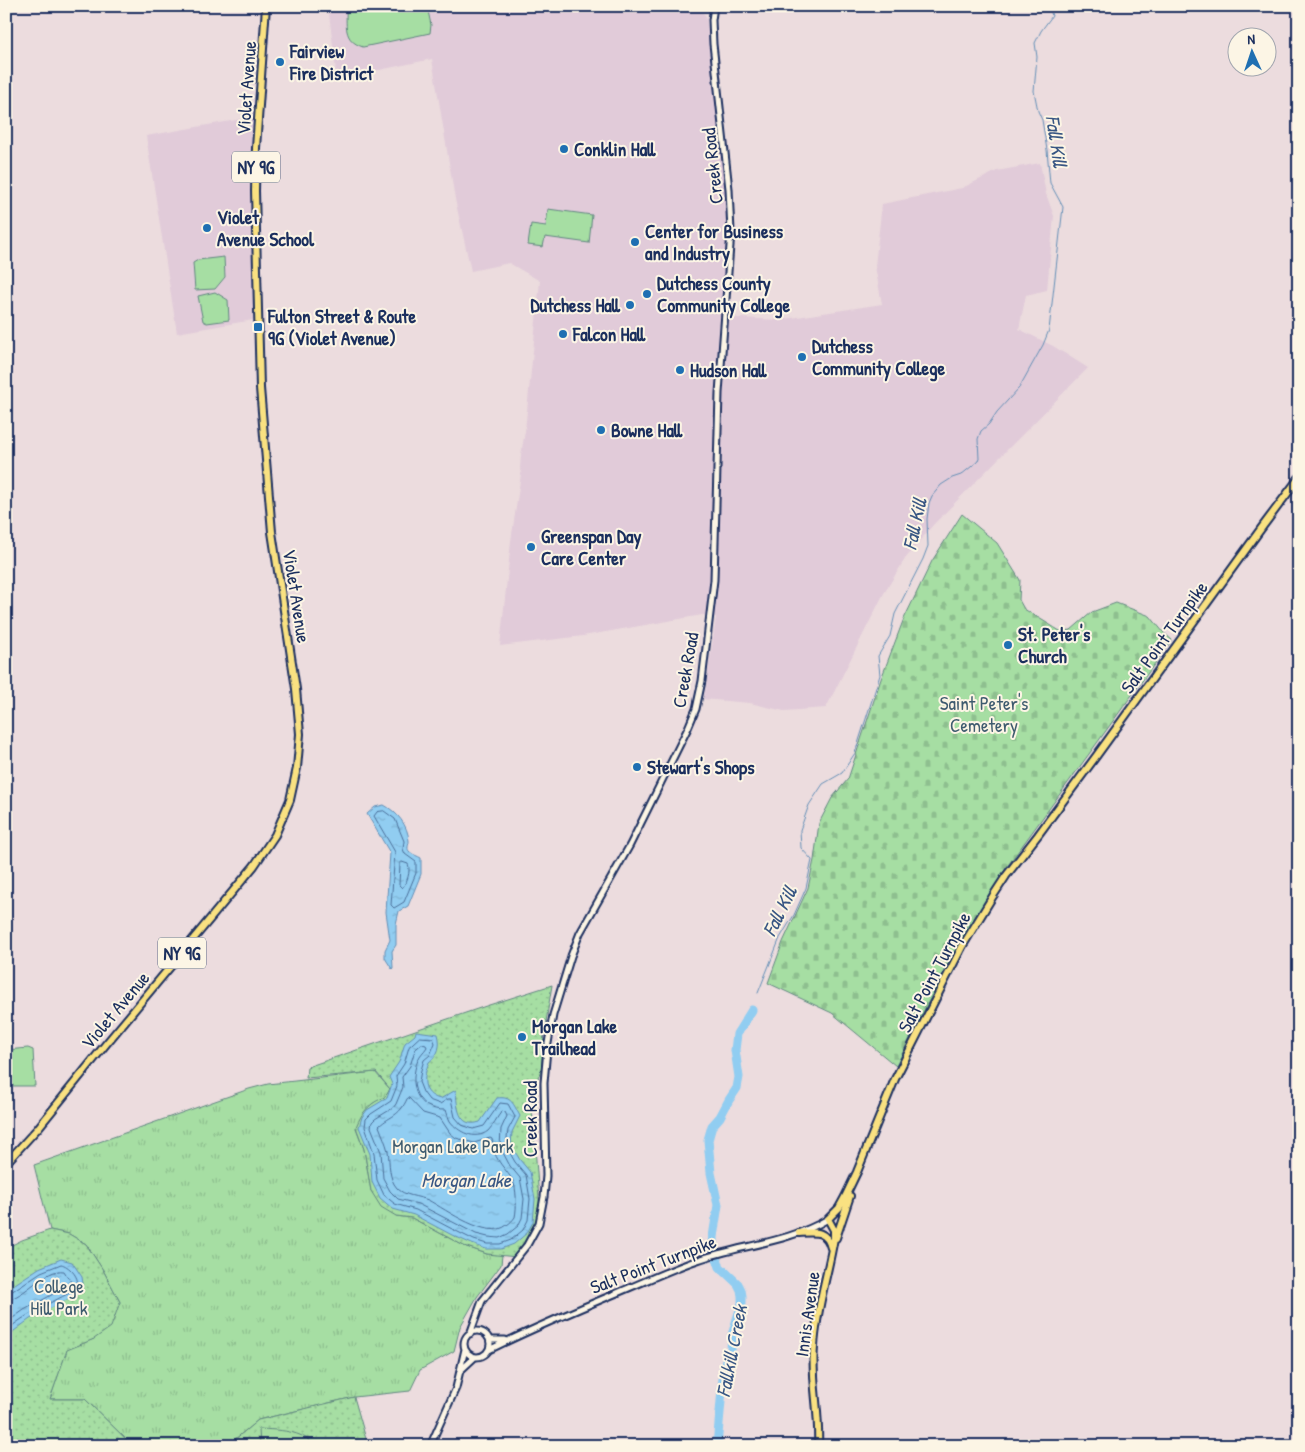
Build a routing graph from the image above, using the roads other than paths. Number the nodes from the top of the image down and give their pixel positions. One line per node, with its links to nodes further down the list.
1 (266, 6): 4 (main road, Violet Avenue / NY 9G)
2 (714, 6): 9 (street, Creek Road)
3 (1299, 478): 5 (main road, Salt Point Turnpike)
4 (6, 1163)
5 (857, 1172): 6 (main road, Salt Point Turnpike); 8 (main road)
6 (828, 1219): 7 (street, Salt Point Turnpike); 8 (main road, Innis Avenue)
7 (799, 1233): 8 (main road); 13 (street, Salt Point Turnpike)
8 (832, 1252): 19 (main road, Innis Avenue)
9 (476, 1318): 10 (street); 11 (street, Creek Road)
10 (481, 1332): 11 (street); 12 (street)
11 (470, 1334): 14 (street)
12 (490, 1340): 13 (street, Salt Point Turnpike); 15 (street)
13 (508, 1340): 15 (street, Salt Point Turnpike)
14 (465, 1349): 16 (street); 17 (street)
15 (489, 1350): 16 (street)
16 (475, 1357): 17 (street)
17 (460, 1371): 18 (street)
18 (430, 1446)
19 (818, 1446)

